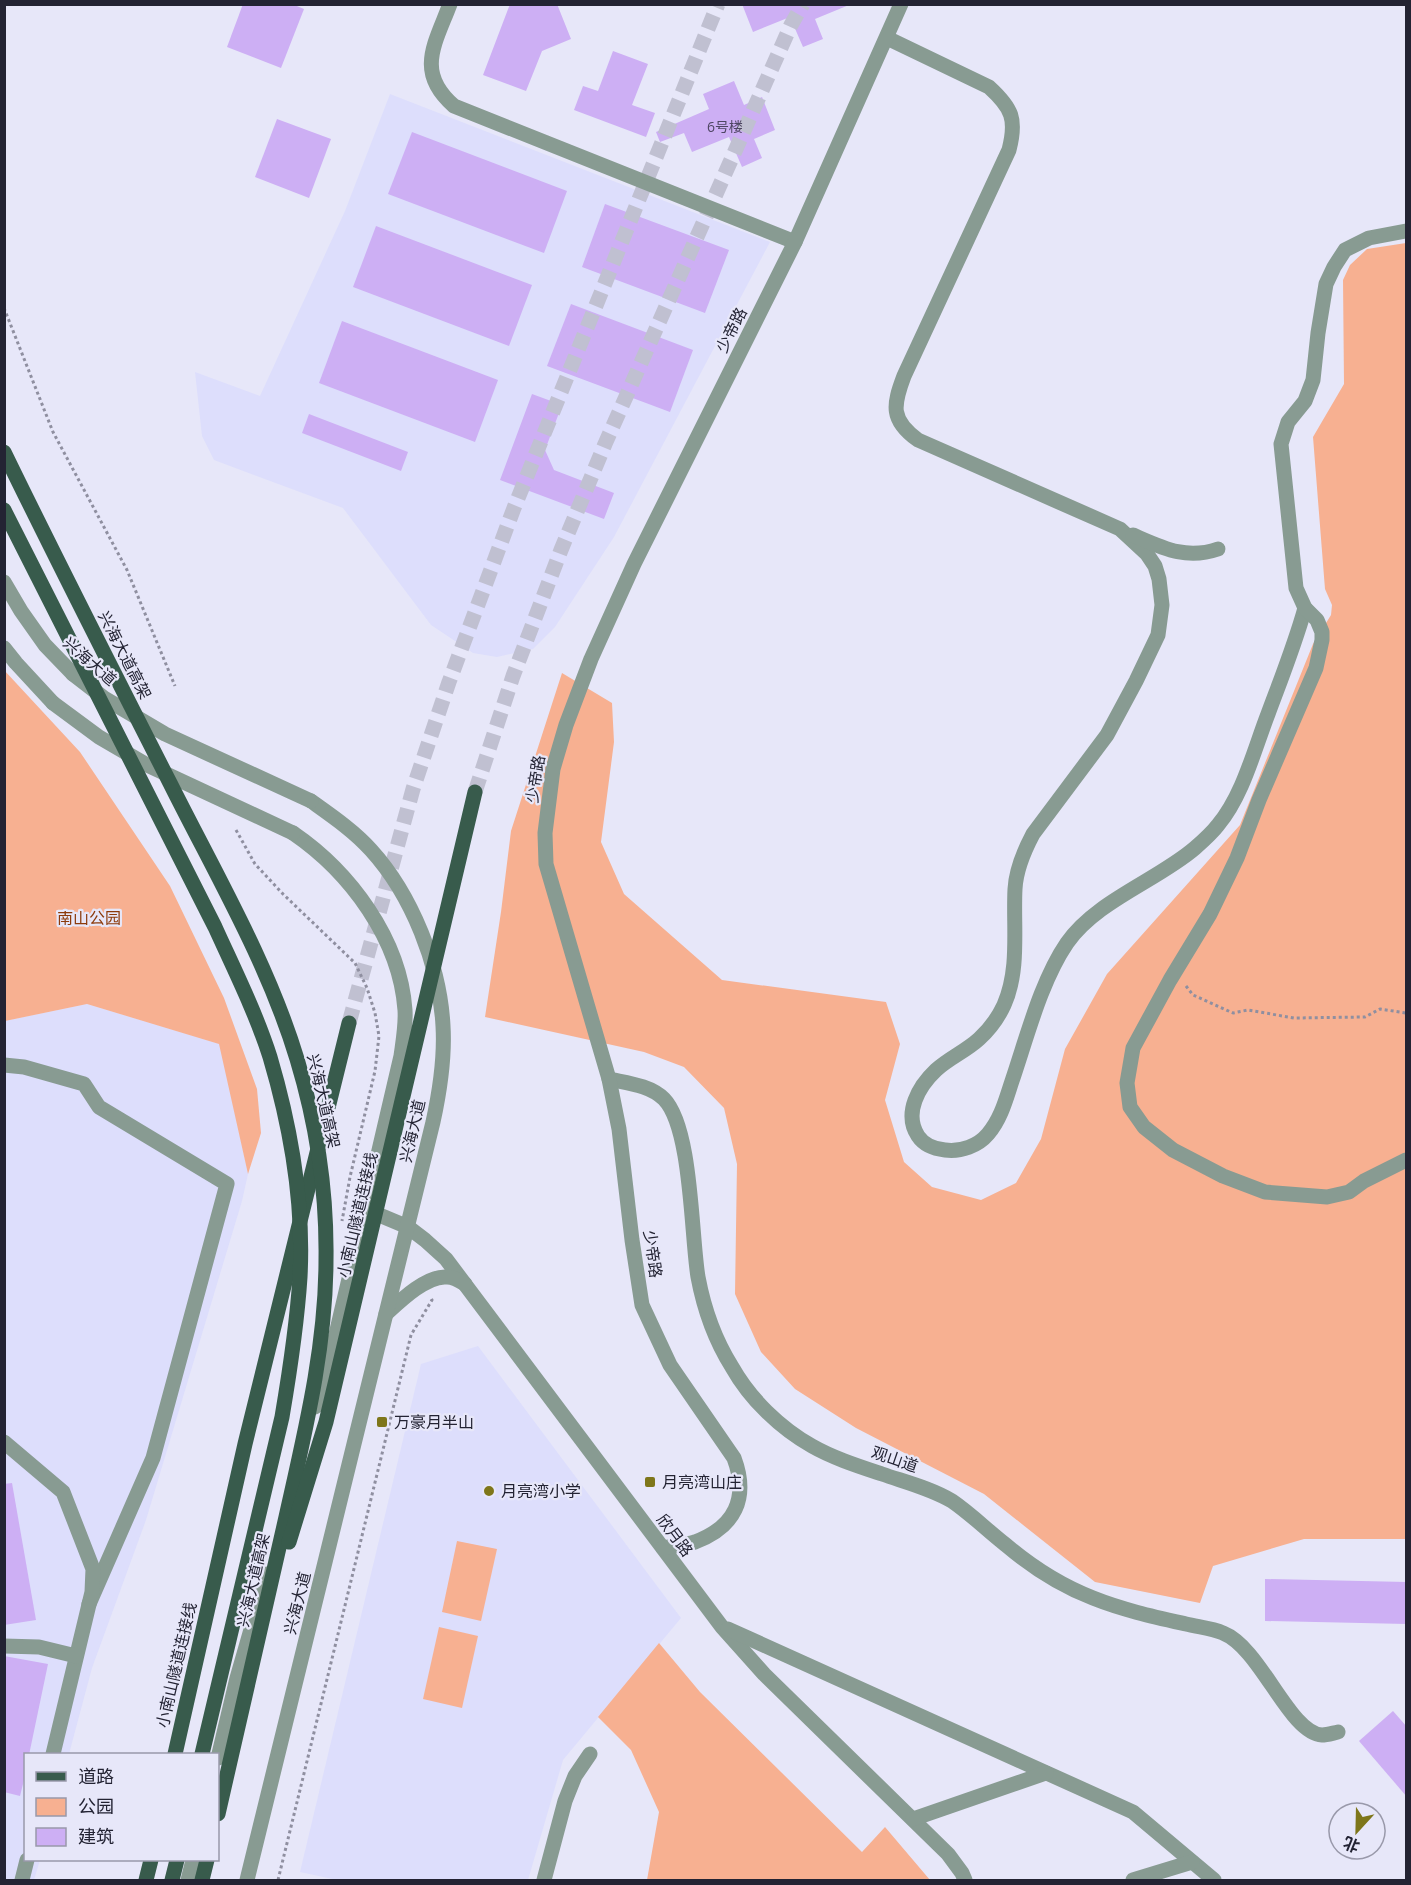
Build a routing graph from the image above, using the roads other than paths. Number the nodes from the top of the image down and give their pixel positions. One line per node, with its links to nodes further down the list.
1 (450, 4): 5 (street)
2 (901, 4): 3 (street, 少帝路)
3 (887, 38): 5 (street, 少帝路); 8 (street)
4 (1407, 231): 11 (street)
5 (795, 242): 16 (street, 少帝路)
6 (4, 452): 26 (main road, 兴海大道高架, bridge)
7 (4, 510): 32 (main road, 兴海大道高架, bridge)
8 (1120, 529): 9 (street); 11 (street)
9 (1218, 549)
10 (4, 582): 19 (street, 兴海大道, bridge)
11 (1305, 608): 17 (street)
12 (4, 648): 18 (street, 兴海大道, bridge)
13 (475, 792): 26 (main road, 小南山隧道连接线, bridge)
14 (349, 1023): 31 (main road, 小南山隧道连接线)
15 (4, 1065): 24 (street)
16 (609, 1079): 23 (street, 少帝路); 29 (street, 观山道)
17 (1407, 1160)
18 (365, 1209): 19 (street, 欣月路); 33 (street, 兴海大道)
19 (408, 1227): 20 (street, 欣月路); 21 (street, 兴海大道)
20 (466, 1284): 21 (street); 23 (street, 欣月路)
21 (386, 1314): 49 (street, 兴海大道)
22 (4, 1442): 24 (street)
23 (663, 1548): 25 (street, 欣月路)
24 (89, 1604): 28 (street)
25 (722, 1627): 35 (street); 37 (street, 欣月路)
26 (258, 1642): 36 (main road, 兴海大道高架, bridge)
27 (4, 1646): 28 (street)
28 (76, 1656): 30 (street)
29 (1338, 1732)
30 (53, 1753)
31 (175, 1753)
32 (202, 1753)
33 (219, 1754)
34 (590, 1754): 50 (street)
35 (1046, 1773): 37 (street); 43 (street)
36 (219, 1810)
37 (913, 1819): 51 (street, 欣月路)
38 (27, 1861): 44 (street)
39 (151, 1861): 45 (main road)
40 (177, 1861): 46 (main road)
41 (193, 1861): 47 (street)
42 (207, 1861): 48 (main road)
43 (1192, 1862): 52 (street); 53 (street)
44 (22, 1881)
45 (146, 1881)
46 (172, 1881)
47 (188, 1881)
48 (202, 1881)
49 (248, 1881)
50 (544, 1881)
51 (965, 1881)
52 (1133, 1881)
53 (1214, 1881)

